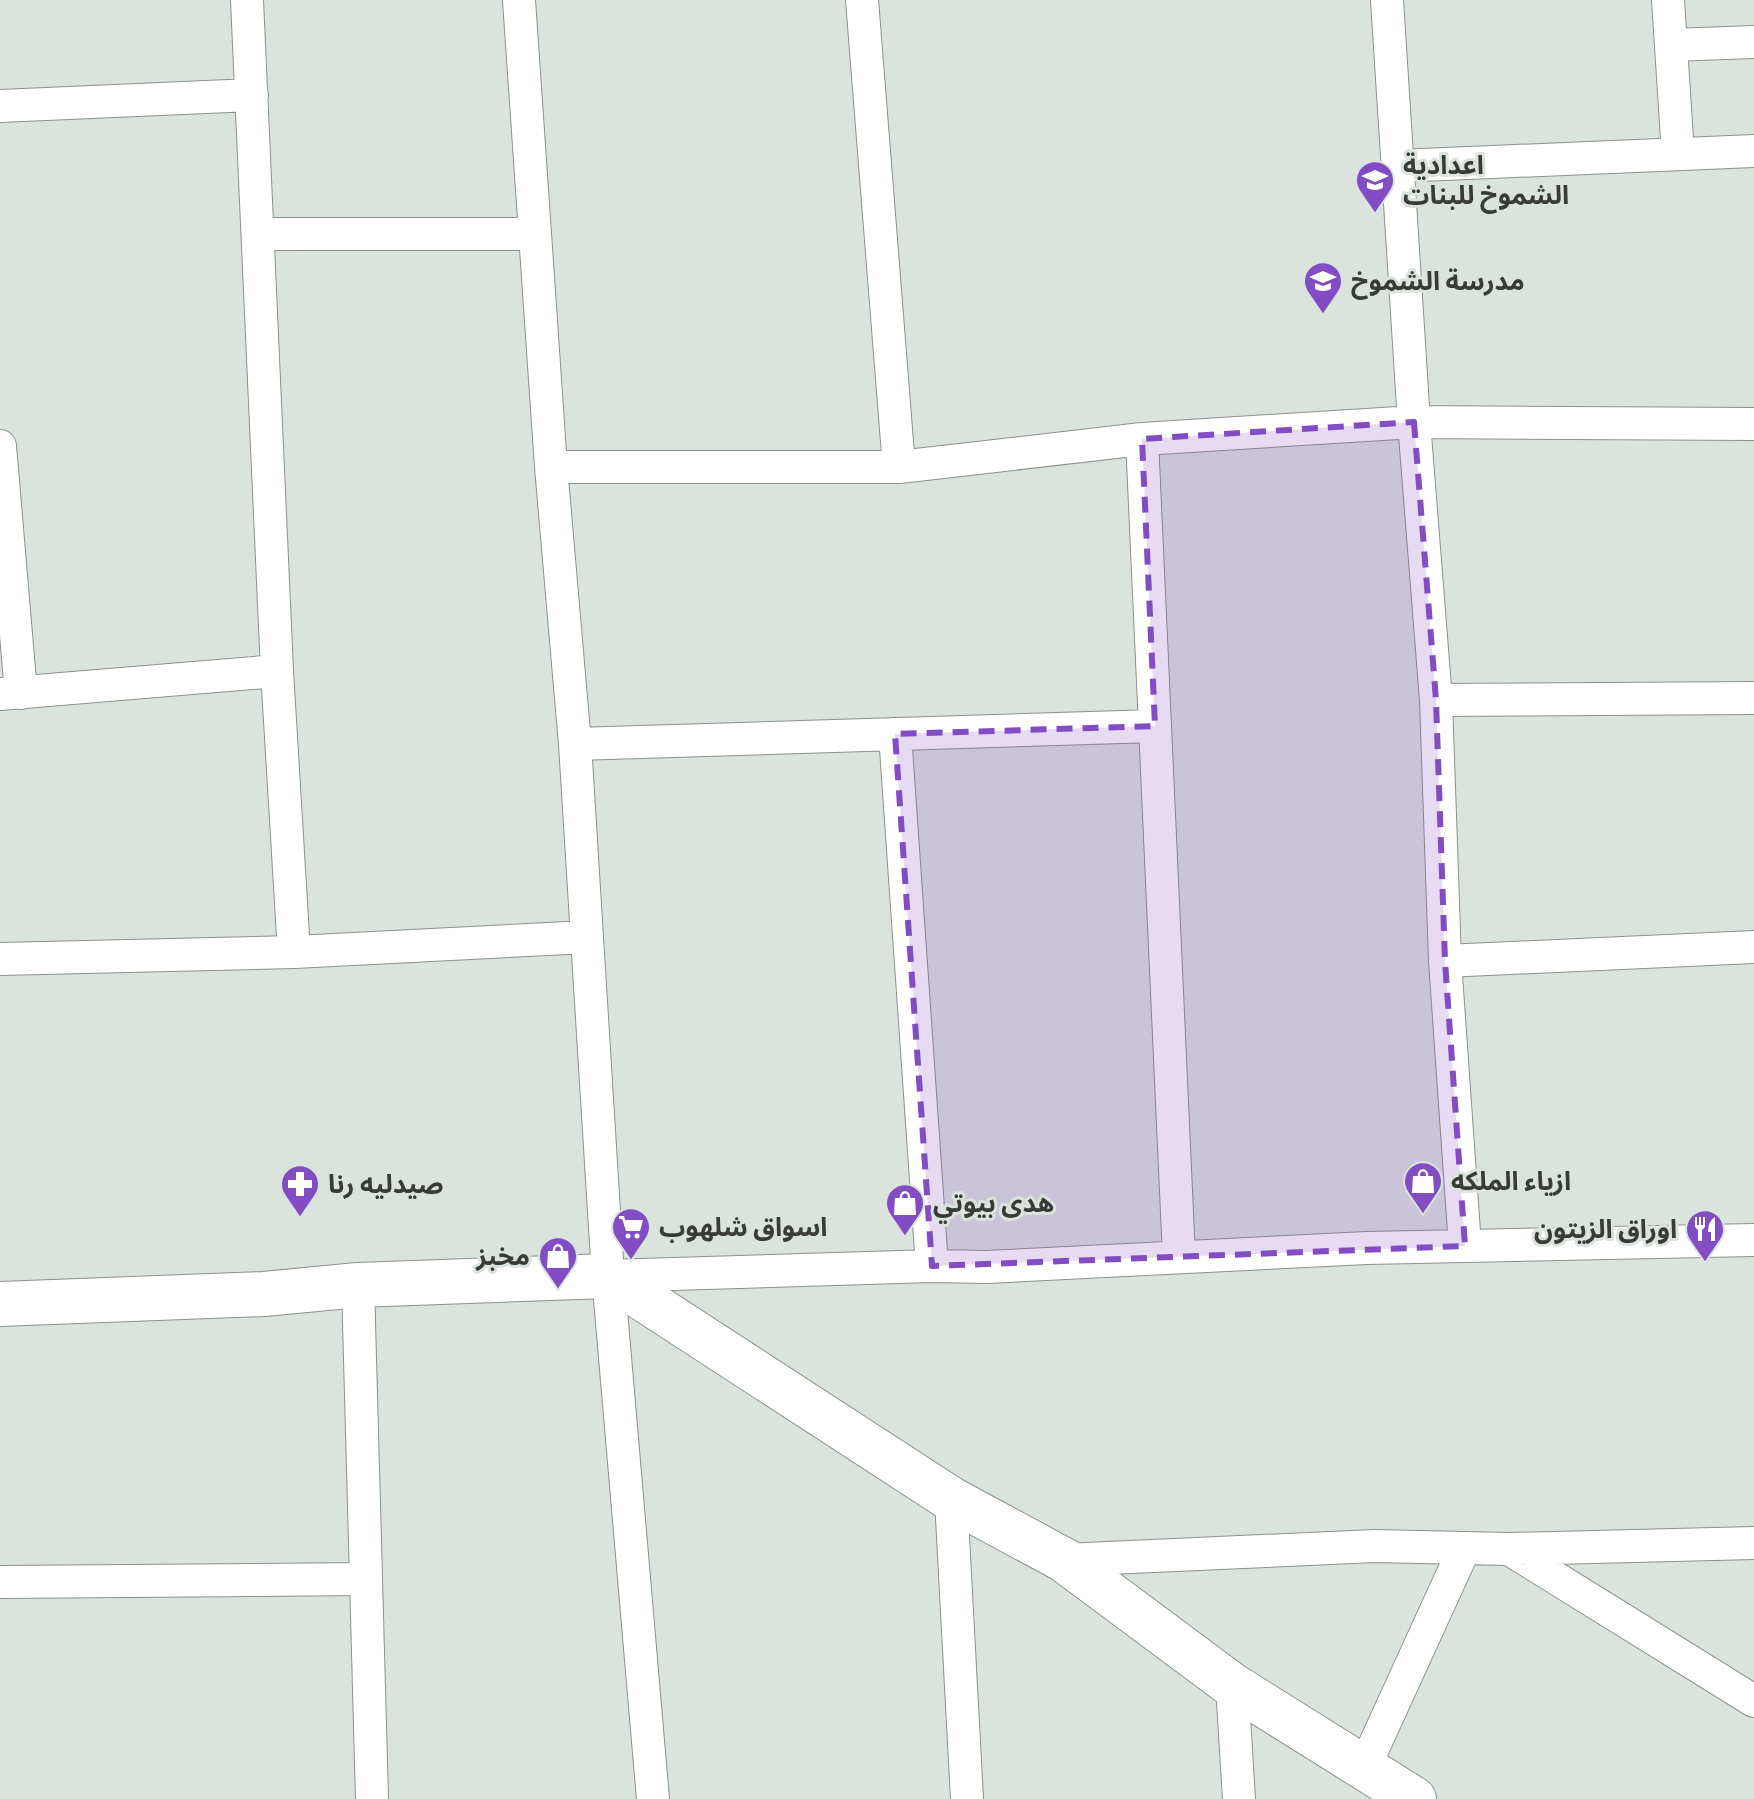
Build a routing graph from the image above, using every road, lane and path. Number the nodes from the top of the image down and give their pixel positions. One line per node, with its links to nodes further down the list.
1 (247, 0): 8 (street)
2 (519, 0): 14 (street)
3 (862, 0): 20 (street)
4 (1387, 0): 12 (street)
5 (1668, 0): 7 (street)
6 (1754, 42): 7 (street)
7 (1671, 45): 11 (street)
8 (252, 95): 9 (street); 13 (street)
9 (0, 106)
10 (1754, 151): 11 (street)
11 (1678, 154): 12 (street)
12 (1398, 166): 15 (street)
13 (258, 234): 14 (street); 21 (street)
14 (534, 234): 19 (street)
15 (1414, 422): 16 (street); 17 (street); 24 (street)
16 (1754, 424)
17 (1142, 439): 20 (street); 25 (street)
18 (0, 446): 22 (street)
19 (551, 467): 20 (street); 27 (street)
20 (899, 467)
21 (277, 671): 22 (street); 30 (street)
22 (10, 694)
23 (1754, 698): 24 (street)
24 (1436, 700): 32 (street)
25 (1155, 726): 26 (street); 35 (street)
26 (895, 734): 27 (street); 36 (street)
27 (575, 744): 28 (street)
28 (587, 937): 30 (street); 37 (street)
29 (1754, 947): 32 (street)
30 (294, 952): 31 (street)
31 (0, 959)
32 (1445, 961): 34 (street)
33 (1754, 1240): 34 (street)
34 (1465, 1246): 35 (street)
35 (1179, 1257): 36 (street)
36 (932, 1266): 37 (street)
37 (608, 1276): 38 (street); 40 (street); 51 (street)
38 (358, 1285): 39 (street); 45 (street)
39 (0, 1304)
40 (951, 1499): 44 (street); 52 (street)
41 (1754, 1543): 43 (street)
42 (1464, 1549): 43 (street); 44 (street); 49 (street)
43 (1509, 1549): 48 (street)
44 (1064, 1560): 47 (street)
45 (365, 1579): 46 (street); 50 (street)
46 (0, 1582)
47 (1232, 1685): 49 (street); 53 (street)
48 (1754, 1701)
49 (1364, 1768): 54 (street)
50 (372, 1799)
51 (653, 1799)
52 (967, 1799)
53 (1239, 1799)
54 (1414, 1799)

